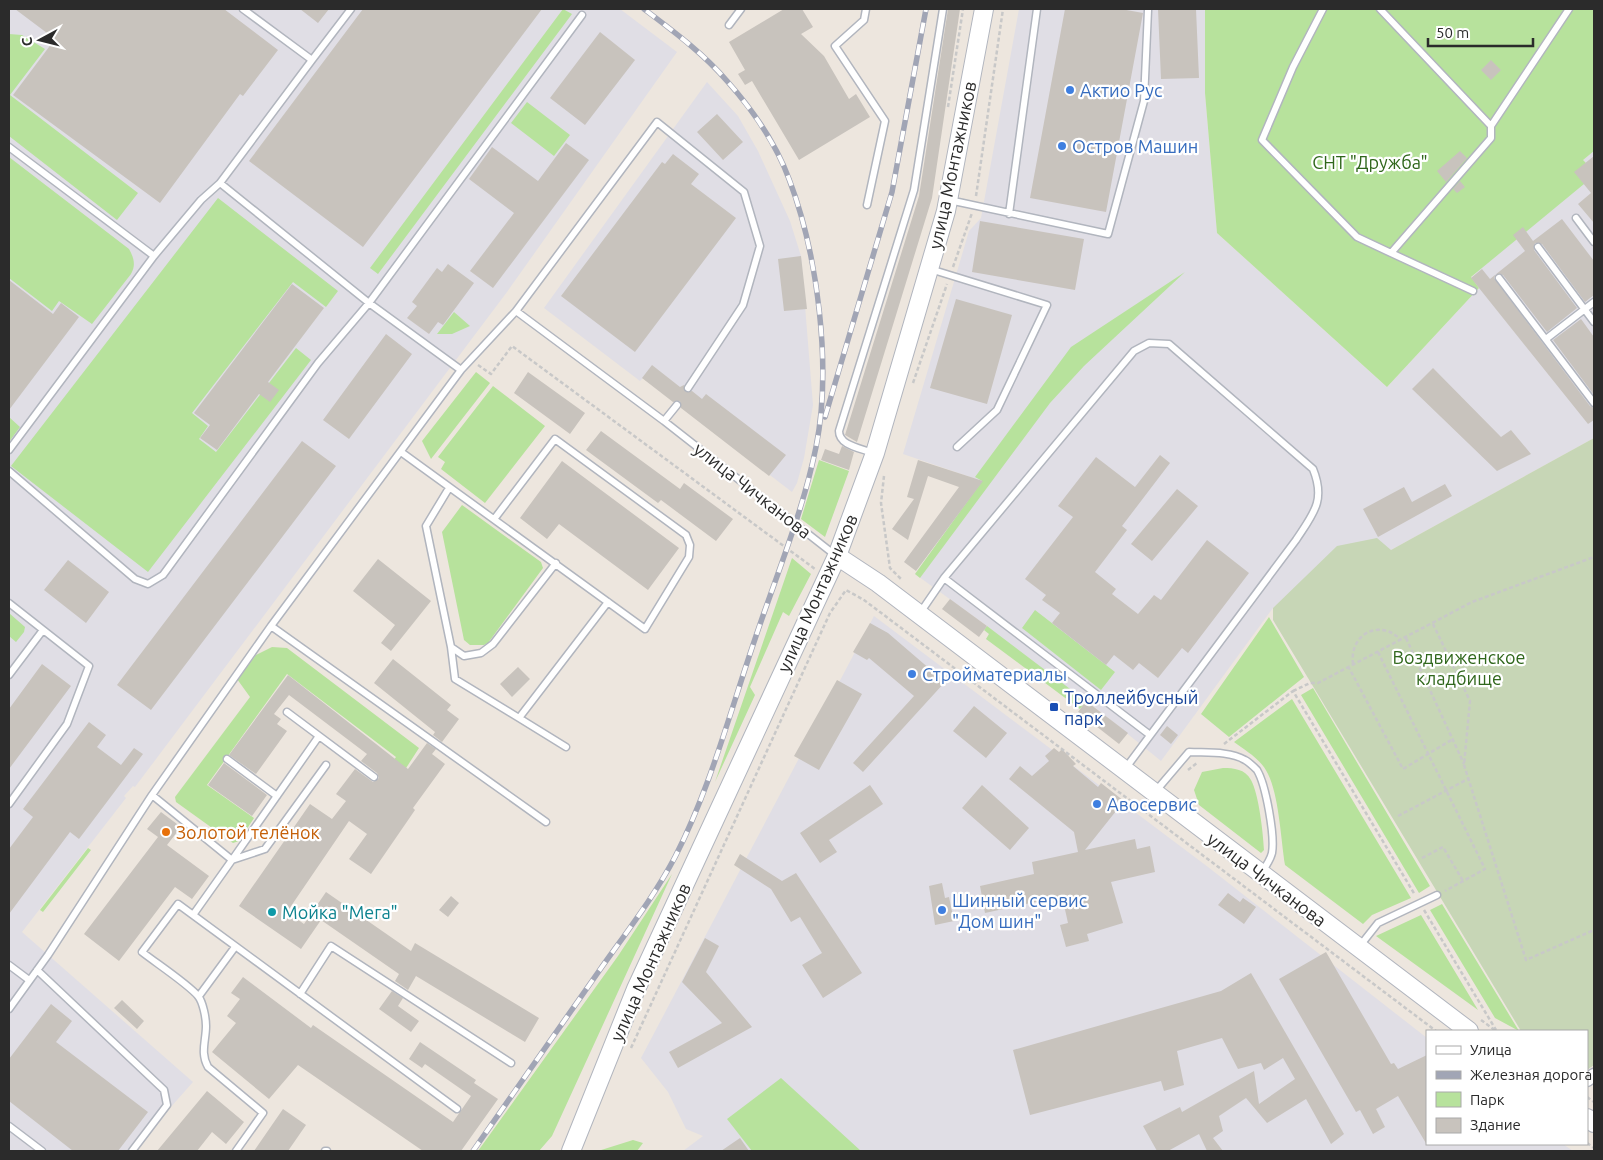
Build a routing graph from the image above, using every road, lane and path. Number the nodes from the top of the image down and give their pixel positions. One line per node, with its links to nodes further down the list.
1 (243, 9): 16 (lane)
2 (351, 9): 16 (lane)
3 (741, 9): 15 (lane)
4 (866, 9): 22 (lane)
5 (943, 9): 50 (lane)
6 (963, 9): 17 (path)
7 (984, 9): 21 (main road, улица Монтажников)
8 (1003, 9): 23 (path)
9 (1037, 9): 24 (lane)
10 (1323, 9): 28 (lane)
11 (1380, 9): 18 (lane)
12 (1569, 9): 18 (lane)
13 (1148, 10): 24 (lane)
14 (582, 15): 34 (lane)
15 (729, 25)
16 (312, 60): 20 (lane)
17 (947, 114)
18 (1491, 126): 28 (lane)
19 (9, 147): 29 (lane)
20 (220, 183): 29 (lane); 34 (lane)
21 (948, 200): 23 (lane); 30 (main road, улица Монтажников)
22 (867, 205)
23 (974, 207): 24 (lane); 31 (path)
24 (1010, 214)
25 (1576, 218): 26 (lane)
26 (1594, 242)
27 (1538, 247): 36 (lane)
28 (1391, 253): 33 (lane)
29 (154, 256): 48 (lane)
30 (929, 268): 31 (lane); 50 (main road, улица Монтажников)
31 (951, 275): 43 (path); 47 (lane)
32 (1500, 278): 39 (lane)
33 (1473, 292)
34 (369, 302): 41 (lane); 51 (lane)
35 (1594, 302): 36 (lane)
36 (1585, 309): 38 (lane); 39 (lane)
37 (516, 311): 40 (lane); 42 (lane); 46 (lane, улица Чичканова)
38 (1594, 322)
39 (1546, 339): 44 (lane)
40 (470, 360): 41 (lane); 59 (path)
41 (461, 370): 49 (lane)
42 (688, 388)
43 (910, 392)
44 (1594, 403)
45 (677, 405): 46 (lane)
46 (664, 421): 55 (lane, улица Чичканова)
47 (957, 447)
48 (9, 450)
49 (401, 452): 53 (lane); 67 (lane)
50 (874, 453): 56 (main road, улица Монтажников)
51 (9, 471)
52 (884, 474): 61 (path)
53 (448, 488): 54 (lane); 71 (lane)
54 (495, 518): 58 (lane); 63 (lane)
55 (823, 545): 56 (lane, улица Чичканова); 59 (path)
56 (837, 556): 59 (main road, улица Монтажников); 65 (main road, улица Чичканова)
57 (1594, 557): 66 (path)
58 (556, 563): 63 (lane); 71 (lane)
59 (819, 572): 62 (path); 125 (main road, улица Монтажников)
60 (944, 578): 65 (lane); 79 (lane); 79 (lane)
61 (908, 586)
62 (846, 590): 115 (path); 118 (path)
63 (608, 602): 78 (lane)
64 (9, 603): 68 (lane)
65 (918, 615): 88 (main road, улица Чичканова)
66 (1433, 624): 69 (path); 87 (path)
67 (271, 626): 93 (lane); 97 (lane)
68 (42, 630): 75 (lane); 95 (lane)
69 (1406, 638): 70 (path); 81 (path)
70 (1401, 640): 72 (path); 73 (path)
71 (451, 647): 78 (lane)
72 (1378, 652): 73 (path); 84 (path)
73 (1353, 664): 74 (path)
74 (1348, 666): 76 (path); 84 (path)
75 (9, 675)
76 (1293, 691): 83 (path); 103 (path)
77 (287, 712): 80 (lane)
78 (519, 718): 82 (lane)
79 (1150, 735): 88 (lane)
80 (318, 736): 89 (lane); 94 (lane)
81 (1453, 739): 84 (path); 87 (path)
82 (566, 747)
83 (1212, 753): 91 (path); 91 (lane); 100 (lane)
84 (1429, 754): 92 (path)
85 (228, 759): 94 (lane)
86 (326, 765): 99 (lane)
87 (1464, 765): 90 (path)
88 (1125, 770): 91 (main road, улица Чичканова)
89 (374, 777)
90 (1468, 779): 92 (path); 105 (path)
91 (1158, 788): 100 (main road, улица Чичканова)
92 (1446, 790): 96 (path); 101 (path)
93 (152, 794): 99 (lane); 109 (lane)
94 (277, 796): 99 (lane)
95 (9, 804)
96 (1398, 816)
97 (546, 822)
98 (1422, 858): 101 (path)
99 (232, 860): 104 (lane)
100 (1260, 874): 107 (main road, улица Чичканова)
101 (1463, 881): 102 (path)
102 (1438, 895): 103 (lane)
103 (1421, 904): 107 (lane); 117 (path)
104 (193, 915): 106 (lane); 112 (lane)
105 (1594, 930)
106 (236, 947): 111 (lane); 112 (lane)
107 (1358, 948): 114 (main road, улица Чичканова)
108 (9, 965): 110 (lane)
109 (37, 970): 110 (lane); 123 (lane)
110 (29, 980): 113 (lane)
111 (300, 994): 119 (lane); 120 (lane)
112 (199, 996): 124 (lane)
113 (9, 1009)
114 (1475, 1026): 116 (path)
115 (1435, 1030)
116 (1492, 1030)
117 (1495, 1030)
118 (627, 1055)
119 (511, 1064)
120 (458, 1108)
121 (9, 1126): 122 (lane)
122 (42, 1151)
123 (132, 1151)
124 (236, 1151)
125 (571, 1151)

